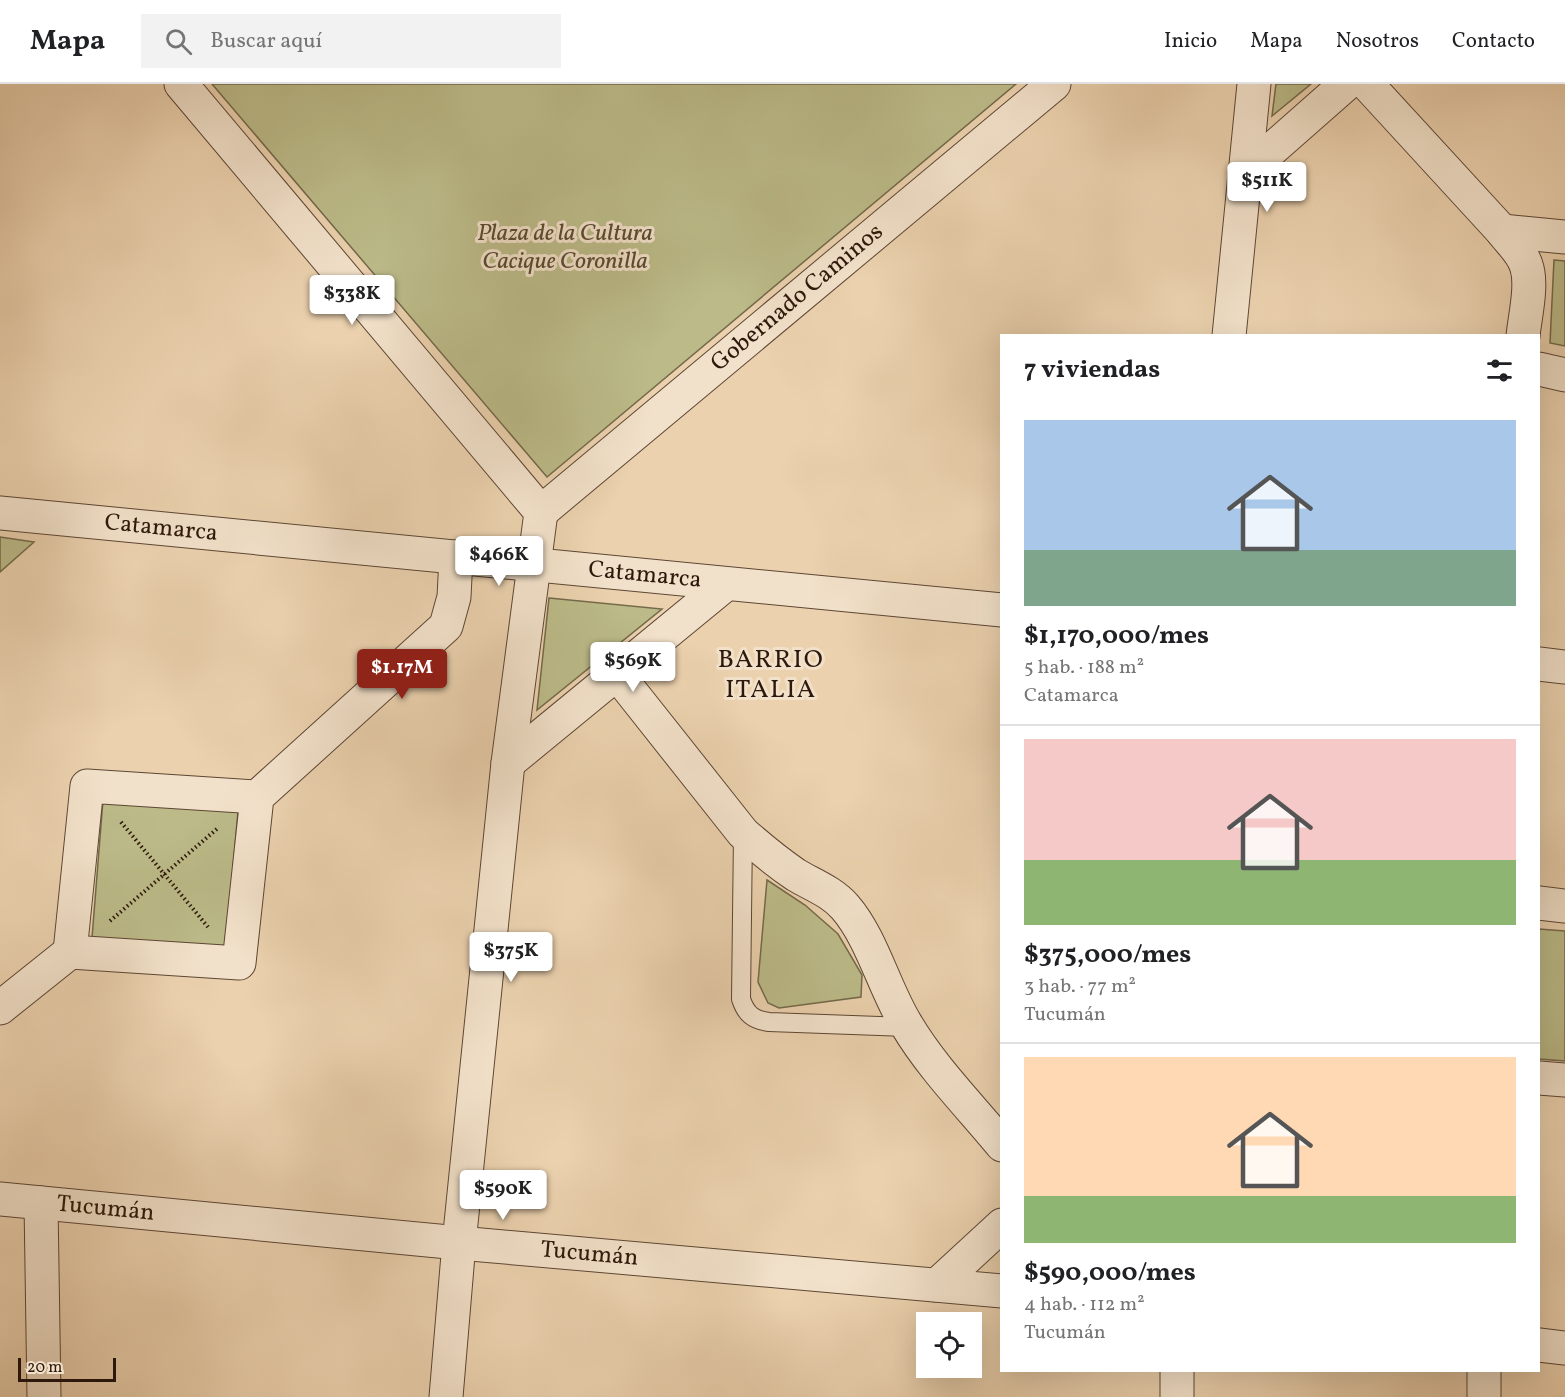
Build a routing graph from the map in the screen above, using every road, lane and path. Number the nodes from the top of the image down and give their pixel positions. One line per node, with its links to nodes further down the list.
1 (182, 84): 13 (street)
2 (1054, 84): 13 (street, Gobernado Caminos)
3 (1254, 84): 6 (street)
4 (1346, 84): 6 (street)
5 (1367, 84): 7 (street)
6 (1245, 173): 9 (street)
7 (1502, 231): 8 (street); 10 (street)
8 (1565, 237)
9 (1229, 334)
10 (1523, 334)
11 (1540, 369): 12 (street)
12 (1565, 375)
13 (541, 512): 16 (street)
14 (0, 513): 15 (street, Catamarca)
15 (456, 558): 16 (street, Catamarca); 23 (street)
16 (534, 565): 17 (street, Catamarca); 22 (street)
17 (726, 584): 18 (street, Catamarca); 21 (street)
18 (1000, 610)
19 (1540, 664): 20 (street)
20 (1565, 667)
21 (616, 674): 22 (street); 26 (street)
22 (508, 763): 41 (street)
23 (257, 797): 32 (street); 32 (street)
24 (117, 816): 27 (path)
25 (221, 825): 27 (path)
26 (743, 833): 34 (street); 34 (lane)
27 (165, 874): 30 (path); 31 (path)
28 (1540, 903): 29 (street)
29 (1565, 906)
30 (108, 924)
31 (212, 932)
32 (70, 951): 33 (street)
33 (0, 1008)
34 (907, 1027): 37 (street)
35 (1540, 1078): 36 (street)
36 (1565, 1080)
37 (1000, 1143)
38 (0, 1199): 39 (street, Tucumán)
39 (41, 1203): 41 (street, Tucumán); 48 (street)
40 (1000, 1227): 42 (street)
41 (459, 1243): 42 (street, Tucumán); 49 (street)
42 (937, 1285): 43 (street, Tucumán)
43 (1000, 1291)
44 (1540, 1345): 45 (street)
45 (1565, 1348)
46 (1177, 1372): 50 (street)
47 (1484, 1372): 51 (street)
48 (44, 1397)
49 (446, 1397)
50 (1177, 1397)
51 (1484, 1397)

